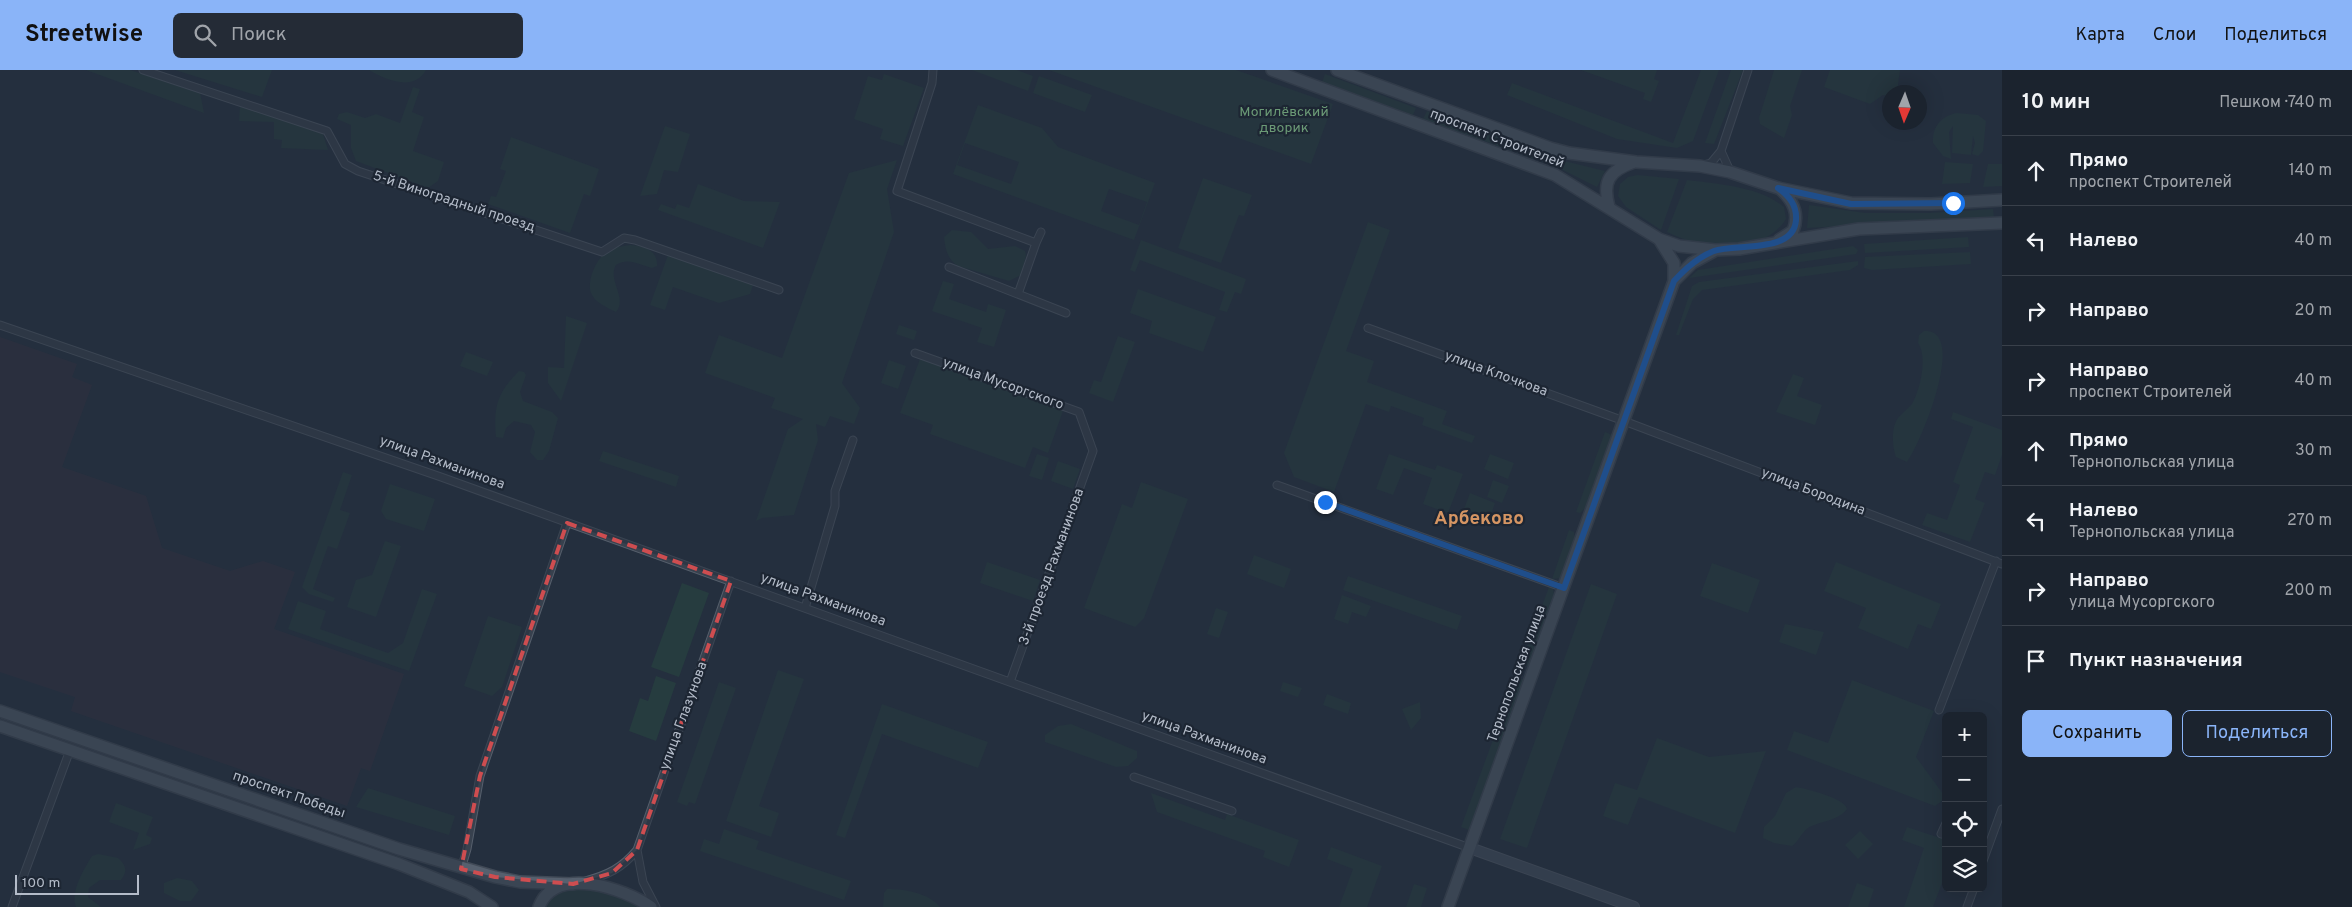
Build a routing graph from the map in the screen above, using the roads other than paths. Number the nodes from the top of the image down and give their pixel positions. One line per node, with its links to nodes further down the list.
1 (143, 70): 22 (street, 5-й Виноградный проезд)
2 (933, 70): 17 (street)
3 (1272, 70): 6 (main road, проспект Строителей)
4 (1337, 70): 8 (main road, проспект Строителей)
5 (1748, 70): 7 (street)
6 (1302, 75): 13 (main road, проспект Строителей)
7 (1721, 151): 9 (street); 10 (street)
8 (1636, 162): 9 (main road, проспект Строителей); 13 (main road)
9 (1700, 166): 10 (main road, проспект Строителей)
10 (1730, 172): 11 (main road, проспект Строителей)
11 (1778, 188): 12 (main road, проспект Строителей); 18 (main road)
12 (2002, 200)
13 (1609, 207): 16 (main road, проспект Строителей)
14 (2002, 223): 18 (main road, проспект Строителей)
15 (1040, 232): 17 (street)
16 (1659, 239): 19 (main road, проспект Строителей); 21 (main road, Тернопольская улица)
17 (1036, 243): 23 (street)
18 (1768, 244): 19 (main road, проспект Строителей)
19 (1715, 250): 21 (main road, Тернопольская улица)
20 (949, 268): 23 (street)
21 (1674, 281): 28 (main road, Тернопольская улица)
22 (779, 290)
23 (1018, 294): 24 (street)
24 (1066, 313)
25 (0, 325): 32 (street, улица Рахманинова)
26 (1368, 328): 28 (street, улица Клочкова)
27 (915, 353): 30 (street, улица Мусоргского)
28 (1624, 421): 33 (street, улица Бородина); 35 (main road, Тернопольская улица)
29 (852, 440): 36 (street)
30 (1093, 451): 37 (street, 3-й проезд Рахманинова)
31 (1277, 485): 35 (street)
32 (567, 523): 34 (street, улица Рахманинова); 48 (street)
33 (1999, 562): 38 (street)
34 (732, 581): 36 (street, улица Рахманинова); 46 (street, улица Глазунова)
35 (1564, 588): 45 (main road, Тернопольская улица)
36 (805, 608): 37 (street, улица Рахманинова)
37 (1010, 682): 45 (street, улица Рахманинова)
38 (1939, 710)
39 (0, 711): 48 (main road, проспект Победы)
40 (0, 726): 41 (main road, проспект Победы)
41 (70, 750): 51 (street); 52 (main road, проспект Победы)
42 (1134, 777): 44 (street)
43 (2002, 809): 47 (street)
44 (1232, 811)
45 (1470, 848): 56 (main road, Тернопольская улица); 57 (main road, улица Рахманинова)
46 (636, 850): 49 (street, улица Глазунова); 55 (street)
47 (1987, 850)
48 (461, 869): 49 (main road, проспект Победы)
49 (573, 884): 53 (main road); 54 (main road, проспект Победы)
50 (1973, 892): 58 (street)
51 (12, 907)
52 (492, 907)
53 (539, 907)
54 (651, 907)
55 (656, 907)
56 (1448, 907)
57 (1634, 907)
58 (1967, 907)

